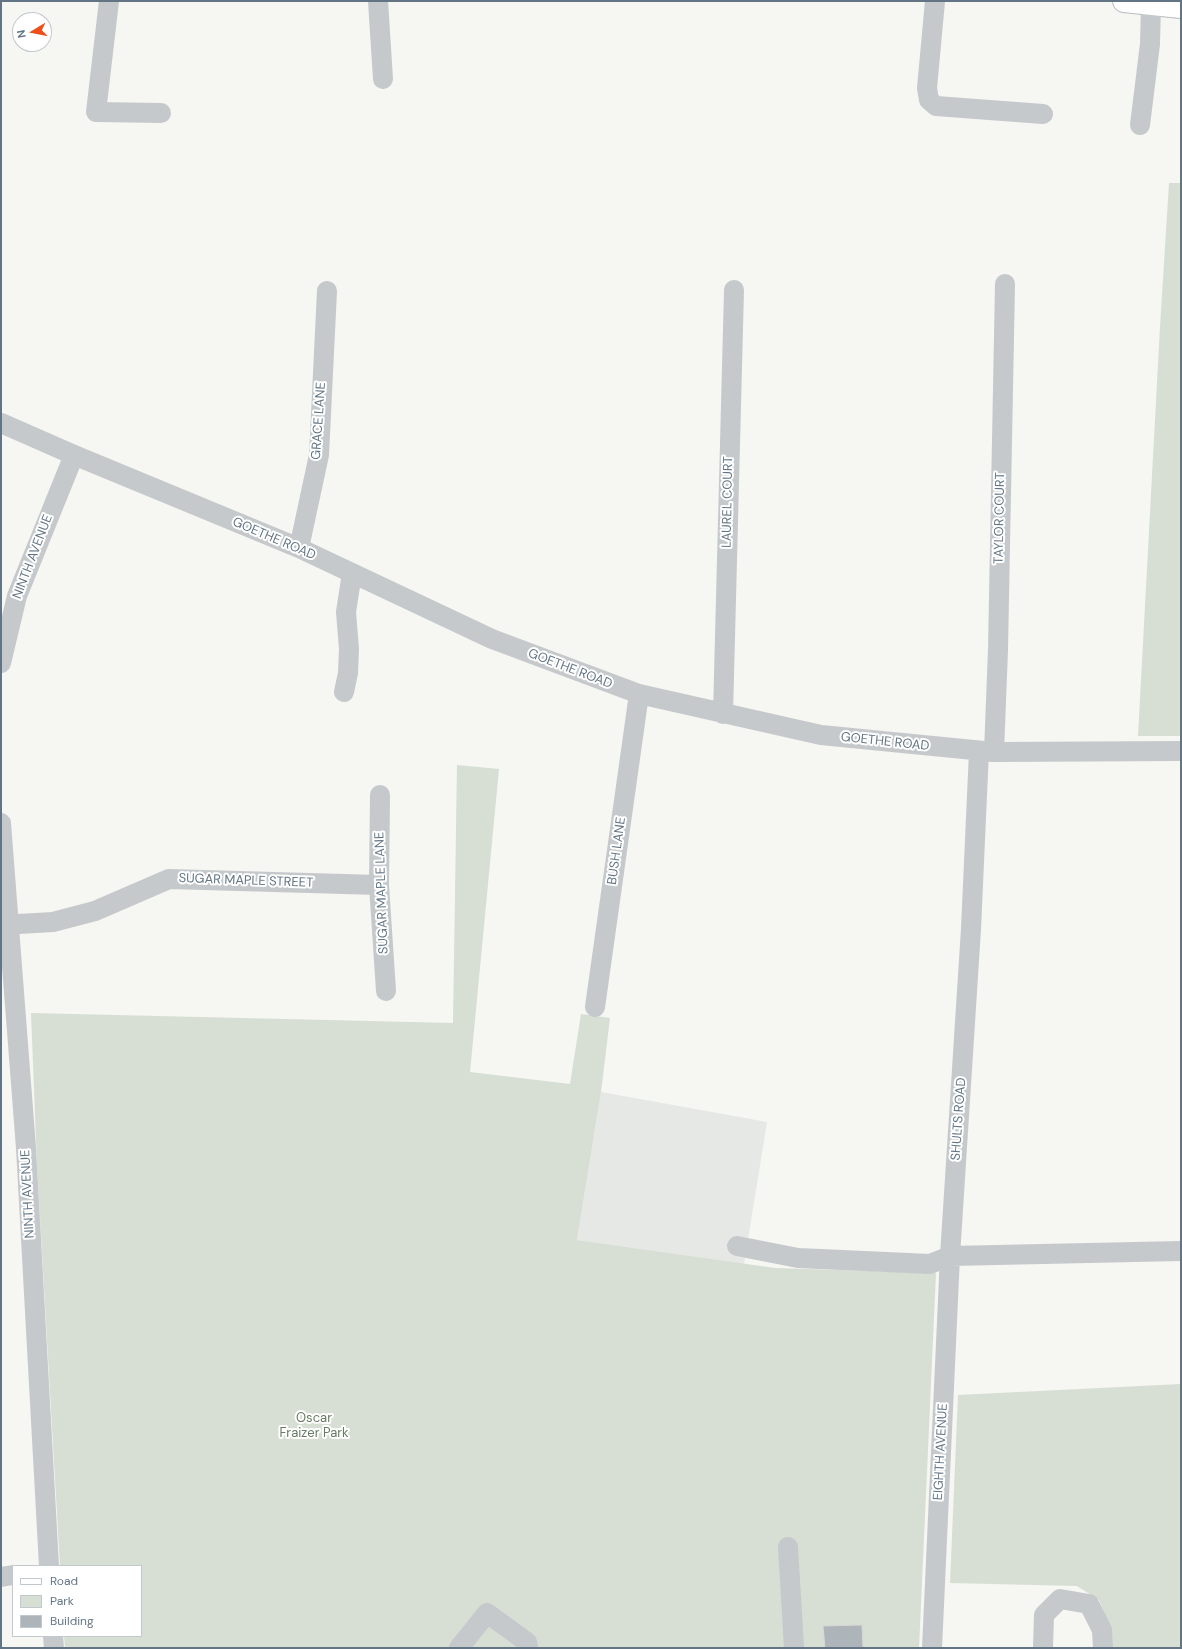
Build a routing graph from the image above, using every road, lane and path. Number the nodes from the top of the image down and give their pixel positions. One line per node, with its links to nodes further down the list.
1 (109, 1): 8 (street)
2 (378, 1): 7 (street)
3 (935, 1): 9 (street)
4 (1124, 1): 5 (main road)
5 (1151, 4): 6 (main road); 10 (street)
6 (1181, 7)
7 (383, 79)
8 (161, 113)
9 (1042, 114)
10 (1140, 125)
11 (1005, 284): 22 (street, TAYLOR COURT)
12 (734, 290): 21 (street, LAUREL COURT)
13 (327, 292): 16 (street, GRACE LANE)
14 (1, 422): 15 (street, GOETHE ROAD)
15 (74, 455): 16 (street, GOETHE ROAD); 18 (street, NINTH AVENUE)
16 (299, 548): 17 (street, GOETHE ROAD)
17 (352, 573): 19 (street); 20 (street, GOETHE ROAD)
18 (1, 662)
19 (344, 692)
20 (639, 694): 21 (street, GOETHE ROAD); 29 (street, BUSH LANE)
21 (723, 714): 22 (street, GOETHE ROAD)
22 (986, 751): 23 (street, GOETHE ROAD); 32 (street, SHULTS ROAD)
23 (1181, 751)
24 (380, 794): 26 (street, SUGAR MAPLE LANE)
25 (1, 823): 27 (street, NINTH AVENUE)
26 (379, 885): 27 (street, SUGAR MAPLE STREET); 28 (street, SUGAR MAPLE LANE)
27 (4, 925): 34 (street, NINTH AVENUE)
28 (386, 991)
29 (596, 1007)
30 (737, 1246): 32 (street)
31 (1181, 1251): 32 (street)
32 (950, 1256): 42 (street, EIGHTH AVENUE)
33 (788, 1547): 41 (street)
34 (49, 1565)
35 (12, 1575): 36 (street)
36 (1, 1577)
37 (53, 1637): 38 (street)
38 (54, 1648)
39 (459, 1648): 40 (street)
40 (528, 1648)
41 (794, 1648)
42 (932, 1648)
43 (1043, 1648): 44 (street)
44 (1103, 1648)

